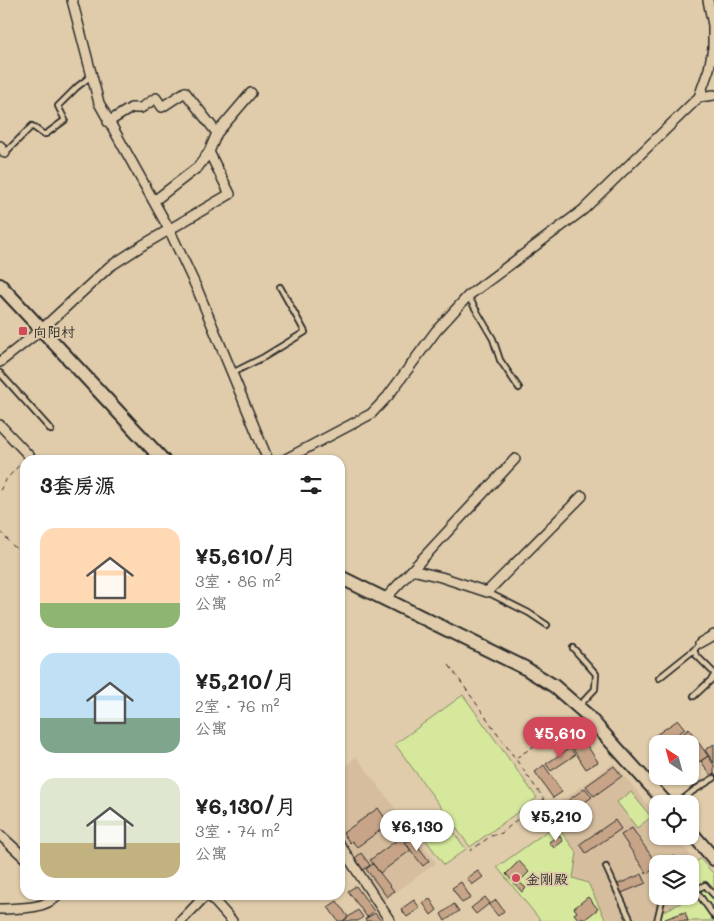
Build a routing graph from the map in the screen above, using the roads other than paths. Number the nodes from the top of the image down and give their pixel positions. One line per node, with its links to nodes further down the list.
1 (72, 0): 3 (street)
2 (708, 0): 6 (street)
3 (91, 76): 7 (street); 9 (lane)
4 (250, 93): 8 (street)
5 (714, 95): 6 (street)
6 (699, 97): 15 (street)
7 (108, 122): 8 (street); 11 (street)
8 (217, 133): 10 (street)
9 (2, 150)
10 (209, 152): 11 (street); 12 (street)
11 (154, 201): 12 (street)
12 (169, 229): 16 (street); 19 (street)
13 (0, 285): 16 (main road)
14 (280, 287): 19 (lane)
15 (468, 296): 20 (lane); 26 (street)
16 (41, 330): 17 (street); 24 (main road)
17 (0, 362)
18 (0, 372): 22 (lane)
19 (231, 374): 25 (street)
20 (519, 388)
21 (0, 425): 23 (street)
22 (51, 430)
23 (28, 455)
24 (158, 455)
25 (266, 455)
26 (293, 455)
27 (515, 459): 29 (street)
28 (582, 496): 31 (street)
29 (412, 570): 31 (street); 32 (street)
30 (345, 579): 32 (main road)
31 (487, 592): 33 (lane)
32 (385, 599): 40 (main road)
33 (547, 625)
34 (714, 635): 35 (street)
35 (697, 647): 37 (lane); 38 (lane)
36 (573, 648): 40 (lane)
37 (714, 674): 39 (lane)
38 (659, 678)
39 (694, 696)
40 (581, 710): 42 (main road)
41 (714, 778): 43 (lane)
42 (659, 795)
43 (688, 795)
44 (0, 836): 47 (street)
45 (699, 841): 48 (main road)
46 (345, 853): 61 (street)
47 (20, 854)
48 (714, 859)
49 (606, 867): 62 (lane)
50 (699, 888): 52 (lane)
51 (699, 894): 58 (lane)
52 (714, 895)
53 (54, 900): 57 (street)
54 (202, 900): 59 (street)
55 (212, 900): 60 (street)
56 (661, 905): 63 (lane)
57 (0, 909)
58 (714, 916)
59 (181, 921)
60 (232, 921)
61 (390, 921)
62 (630, 921)
63 (658, 921)

